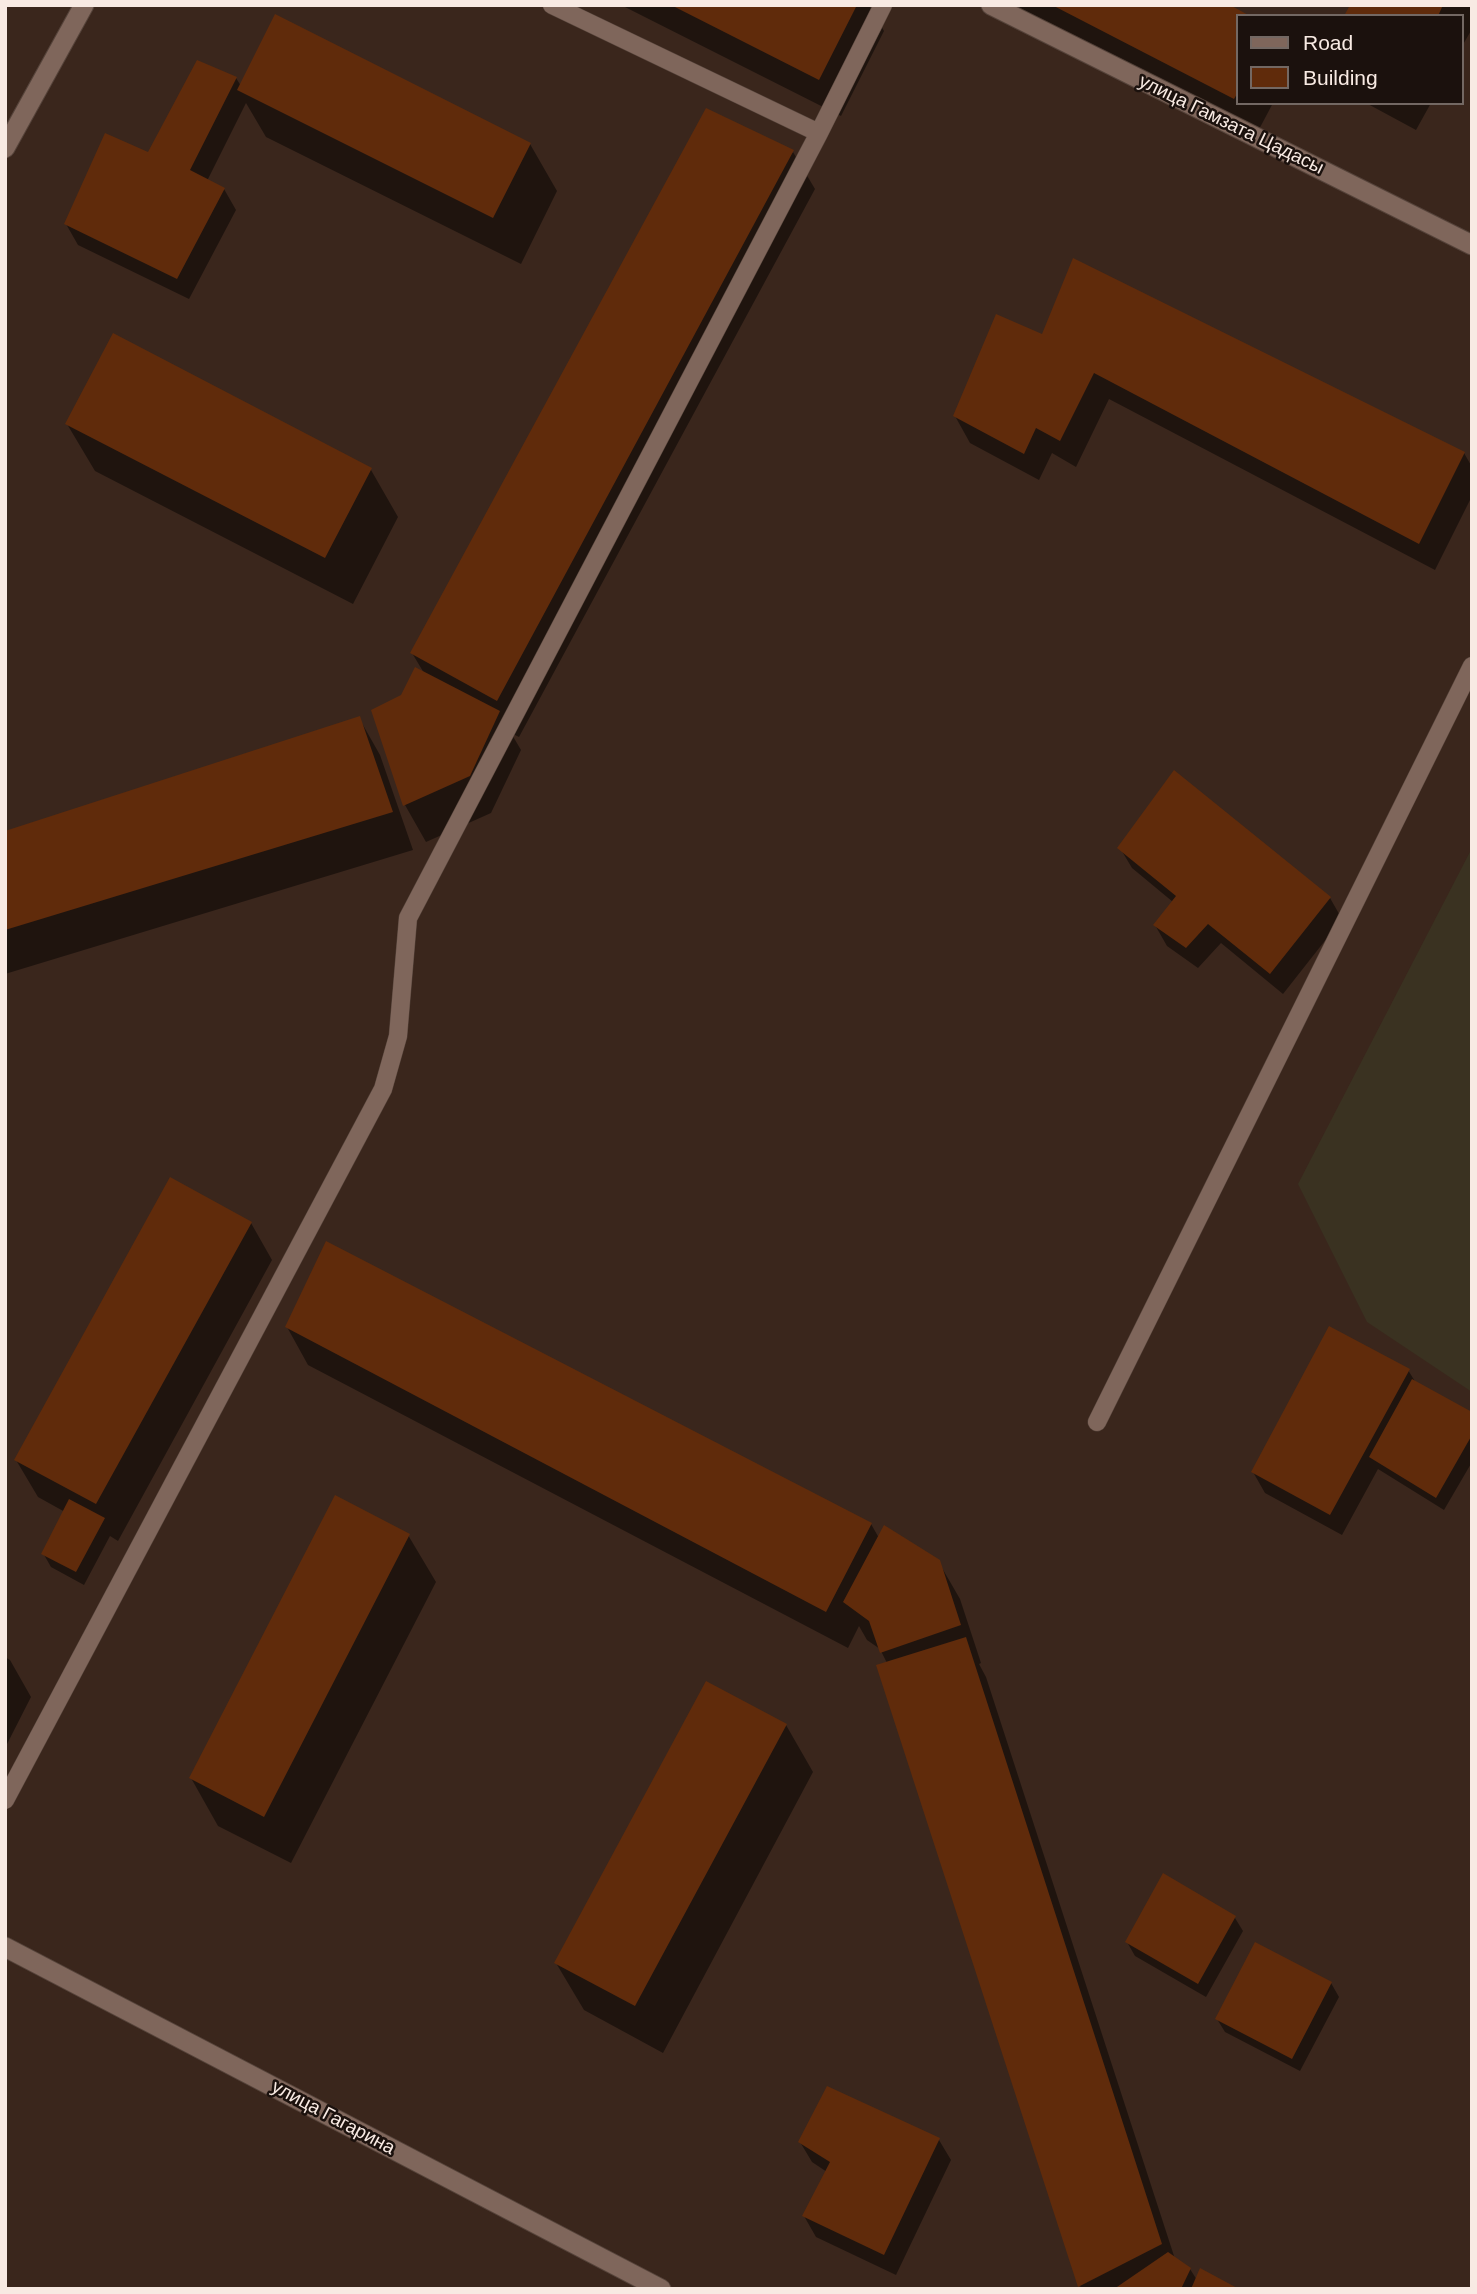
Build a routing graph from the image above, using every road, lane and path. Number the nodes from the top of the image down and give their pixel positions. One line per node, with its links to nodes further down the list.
1 (85, 5): 6 (street)
2 (552, 5): 5 (lane)
3 (883, 5): 5 (lane)
4 (991, 5): 7 (street, улица Гамзата Цадасы)
5 (819, 133): 10 (lane)
6 (5, 148)
7 (1472, 244)
8 (1472, 666): 9 (lane)
9 (1097, 1422)
10 (5, 1800)
11 (5, 1947): 12 (street, улица Гагарина)
12 (661, 2289)

